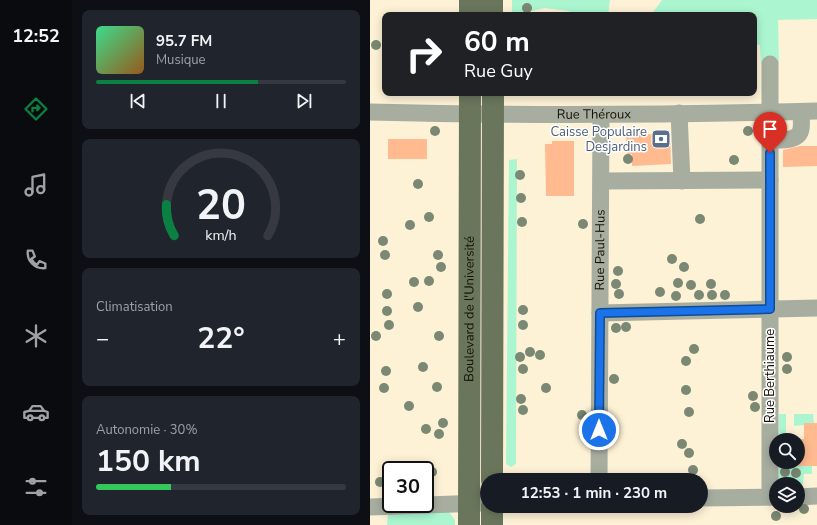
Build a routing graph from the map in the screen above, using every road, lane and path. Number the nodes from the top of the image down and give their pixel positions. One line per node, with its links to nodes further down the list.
1 (470, 0): 3 (main road)
2 (492, 0): 4 (main road)
3 (470, 12)
4 (492, 12)
5 (770, 64): 9 (street, Rue Berthiaume)
6 (470, 96): 12 (main road, Boulevard de l'Université)
7 (493, 96): 13 (main road, Boulevard de l'Université)
8 (370, 112): 12 (street, Rue Théroux)
9 (770, 112): 10 (street, Rue Théroux); 11 (street, Rue Théroux); 15 (street, Rue Berthiaume)
10 (809, 112): 15 (street)
11 (679, 113): 14 (street, Rue Théroux); 16 (street)
12 (470, 114): 13 (street, Rue Théroux); 29 (main road, Boulevard de l'Université)
13 (493, 114): 14 (street, Rue Théroux); 23 (main road, Boulevard de l'Université)
14 (601, 115): 18 (street, Rue Paul-Hus)
15 (770, 140): 17 (street, Rue Berthiaume)
16 (682, 180): 17 (street); 18 (street)
17 (770, 180): 20 (street, Rue Berthiaume)
18 (601, 181): 21 (street, Rue Paul-Hus)
19 (817, 308): 20 (street)
20 (770, 309): 21 (street); 22 (street, Rue Berthiaume)
21 (600, 313): 24 (street, Rue Paul-Hus)
22 (773, 433)
23 (492, 473)
24 (599, 473)
25 (817, 496): 27 (street)
26 (769, 497): 28 (street)
27 (805, 497)
28 (708, 498)
29 (478, 503): 30 (street); 32 (main road, Boulevard de l'Université)
30 (370, 507)
31 (492, 513): 33 (main road)
32 (468, 525)
33 (492, 525)

